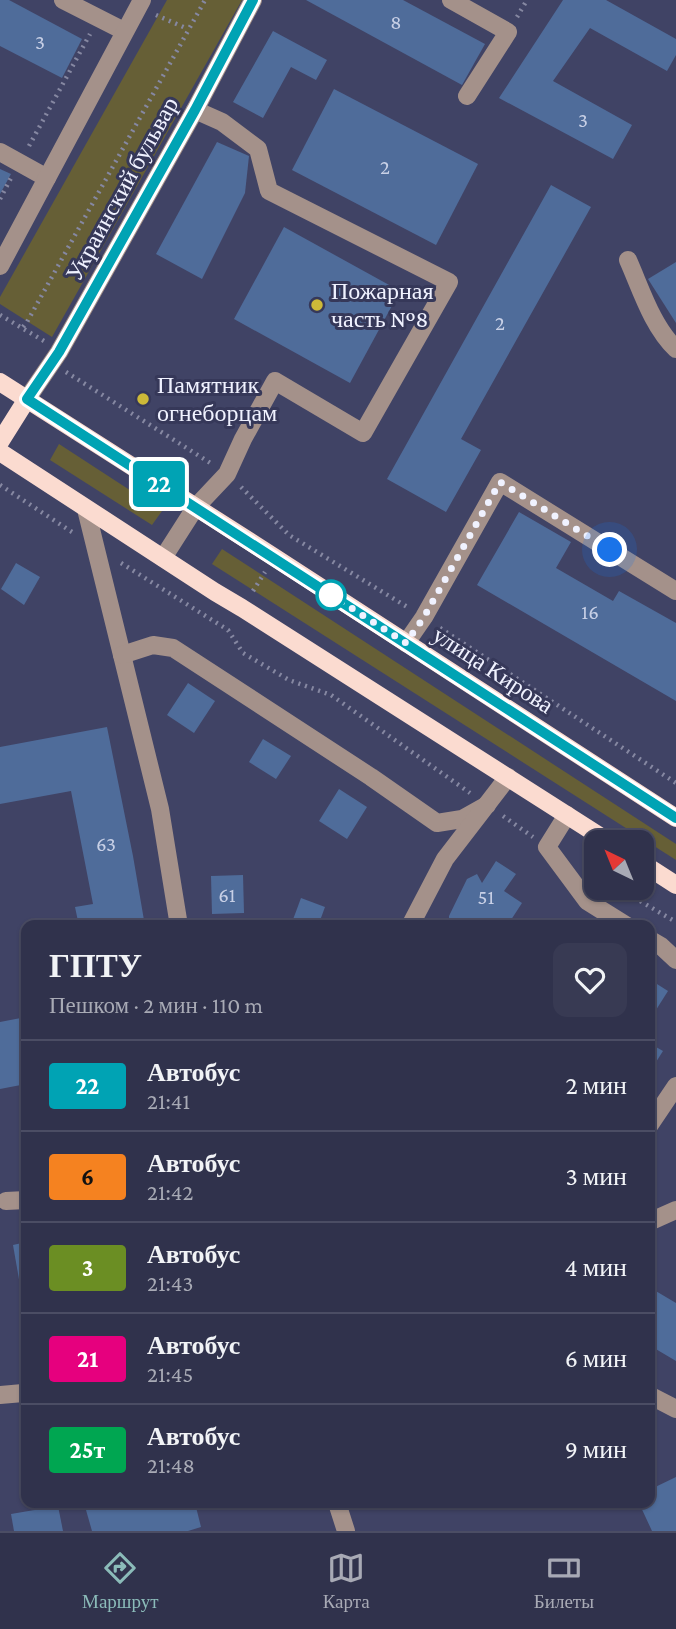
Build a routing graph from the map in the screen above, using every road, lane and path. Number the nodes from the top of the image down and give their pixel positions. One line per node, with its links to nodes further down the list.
1 (63, 0): 6 (street)
2 (142, 0): 7 (street)
3 (205, 0): 17 (path)
4 (253, 0): 9 (street, Украинский бульвар)
5 (451, 0): 8 (street)
6 (99, 18): 7 (street); 11 (path)
7 (124, 31): 12 (street)
8 (467, 96)
9 (195, 110): 19 (street, Украинский бульвар); 24 (street)
10 (0, 152): 11 (street)
11 (20, 163): 12 (street); 13 (path)
12 (47, 178): 15 (street)
13 (0, 199)
14 (628, 260): 18 (street)
15 (0, 266)
16 (0, 315): 17 (path)
17 (23, 327): 19 (path)
18 (676, 349)
19 (59, 352): 21 (street, Украинский бульвар); 24 (path)
20 (0, 382): 21 (main road, улица Кирова)
21 (27, 399): 22 (main road); 26 (main road, улица Кирова)
22 (0, 442)
23 (0, 452): 27 (main road)
24 (227, 474): 26 (street); 33 (path)
25 (0, 485): 28 (path)
26 (195, 508): 29 (main road, улица Кирова); 30 (street)
27 (86, 509): 28 (street); 30 (main road)
28 (96, 547): 34 (path); 36 (street)
29 (274, 557): 32 (path); 35 (main road, улица Кирова)
30 (163, 558): 32 (main road)
31 (676, 591): 33 (street)
32 (242, 608): 34 (path); 37 (main road)
33 (424, 617): 35 (street); 38 (path)
34 (228, 631): 39 (path)
35 (406, 643): 41 (main road, улица Кирова)
36 (122, 655): 39 (street); 47 (street)
37 (508, 777): 39 (street); 40 (main road)
38 (676, 783)
39 (487, 805): 43 (path); 48 (street)
40 (567, 815): 42 (main road); 43 (street)
41 (676, 818)
42 (590, 830)
43 (547, 847): 49 (street)
44 (654, 871): 45 (main road)
45 (676, 885)
46 (638, 900): 50 (path)
47 (178, 920)
48 (413, 920)
49 (617, 920)
50 (676, 922)
51 (655, 942): 52 (street)
52 (676, 960)
53 (676, 1086): 54 (street)
54 (655, 1117)
55 (21, 1200): 56 (street)
56 (6, 1201)
57 (676, 1210): 58 (street)
58 (655, 1219)
59 (21, 1393): 60 (street)
60 (0, 1395)
61 (655, 1398): 62 (street)
62 (676, 1409)
63 (339, 1508): 64 (street)
64 (346, 1531)

